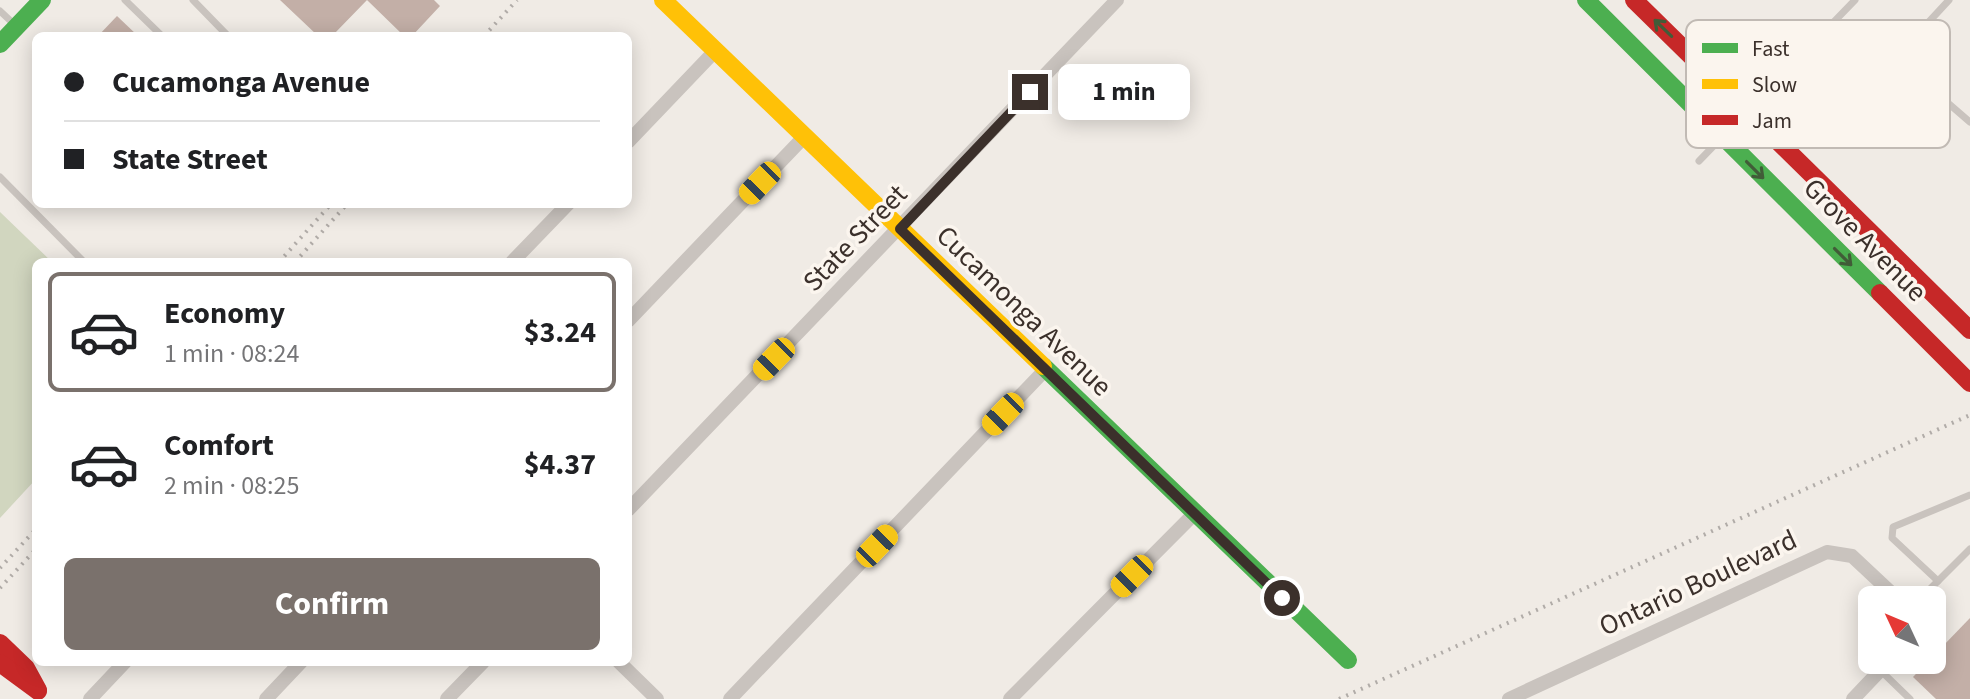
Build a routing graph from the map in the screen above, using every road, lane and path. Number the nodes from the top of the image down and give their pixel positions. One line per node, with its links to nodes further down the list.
1 (125, 0): 14 (lane)
2 (193, 0): 15 (lane)
3 (663, 0): 18 (street, Cucamonga Avenue)
4 (1117, 0): 30 (street, State Street)
5 (1586, 0): 19 (street, Grove Avenue)
6 (1634, 0): 17 (street, Grove Avenue, one-way to 6)
7 (1855, 0): 11 (lane)
8 (1949, 0): 12 (lane)
9 (34, 3): 13 (street)
10 (0, 11): 13 (lane)
11 (1836, 20)
12 (1931, 20)
13 (16, 27): 16 (street)
14 (158, 32)
15 (224, 32)
16 (0, 44)
17 (1686, 50)
18 (715, 51): 22 (street, Cucamonga Avenue); 23 (street)
19 (1686, 100)
20 (1950, 105): 21 (lane)
21 (1970, 122)
22 (804, 137): 30 (street, Cucamonga Avenue); 33 (street)
23 (632, 138)
24 (1712, 148): 27 (lane)
25 (1734, 148): 36 (street, Grove Avenue, one-way to 36)
26 (1787, 148): 34 (street, Grove Avenue)
27 (1699, 161)
28 (0, 177): 31 (lane)
29 (564, 208): 32 (street)
30 (900, 229): 35 (street, Cucamonga Avenue); 38 (street, State Street)
31 (80, 258)
32 (516, 258)
33 (632, 317)
34 (1970, 330)
35 (1045, 370): 39 (street, Cucamonga Avenue); 58 (street)
36 (1970, 383)
37 (1970, 495): 41 (lane)
38 (632, 506)
39 (1194, 514): 45 (street, Cucamonga Avenue); 59 (street)
40 (1970, 549): 41 (lane)
41 (1938, 581): 43 (lane)
42 (1884, 586): 60 (street, Ontario Boulevard)
43 (1933, 586)
44 (0, 643): 53 (street)
45 (1348, 660)
46 (0, 663): 53 (street)
47 (121, 666): 54 (street)
48 (297, 666): 55 (street)
49 (479, 666): 56 (street)
50 (623, 666): 57 (street)
51 (1877, 674): 61 (street)
52 (1892, 674): 62 (lane)
53 (42, 695)
54 (90, 699)
55 (266, 699)
56 (447, 699)
57 (657, 699)
58 (730, 699)
59 (1010, 699)
60 (1509, 699)
61 (1853, 699)
62 (1910, 699)

